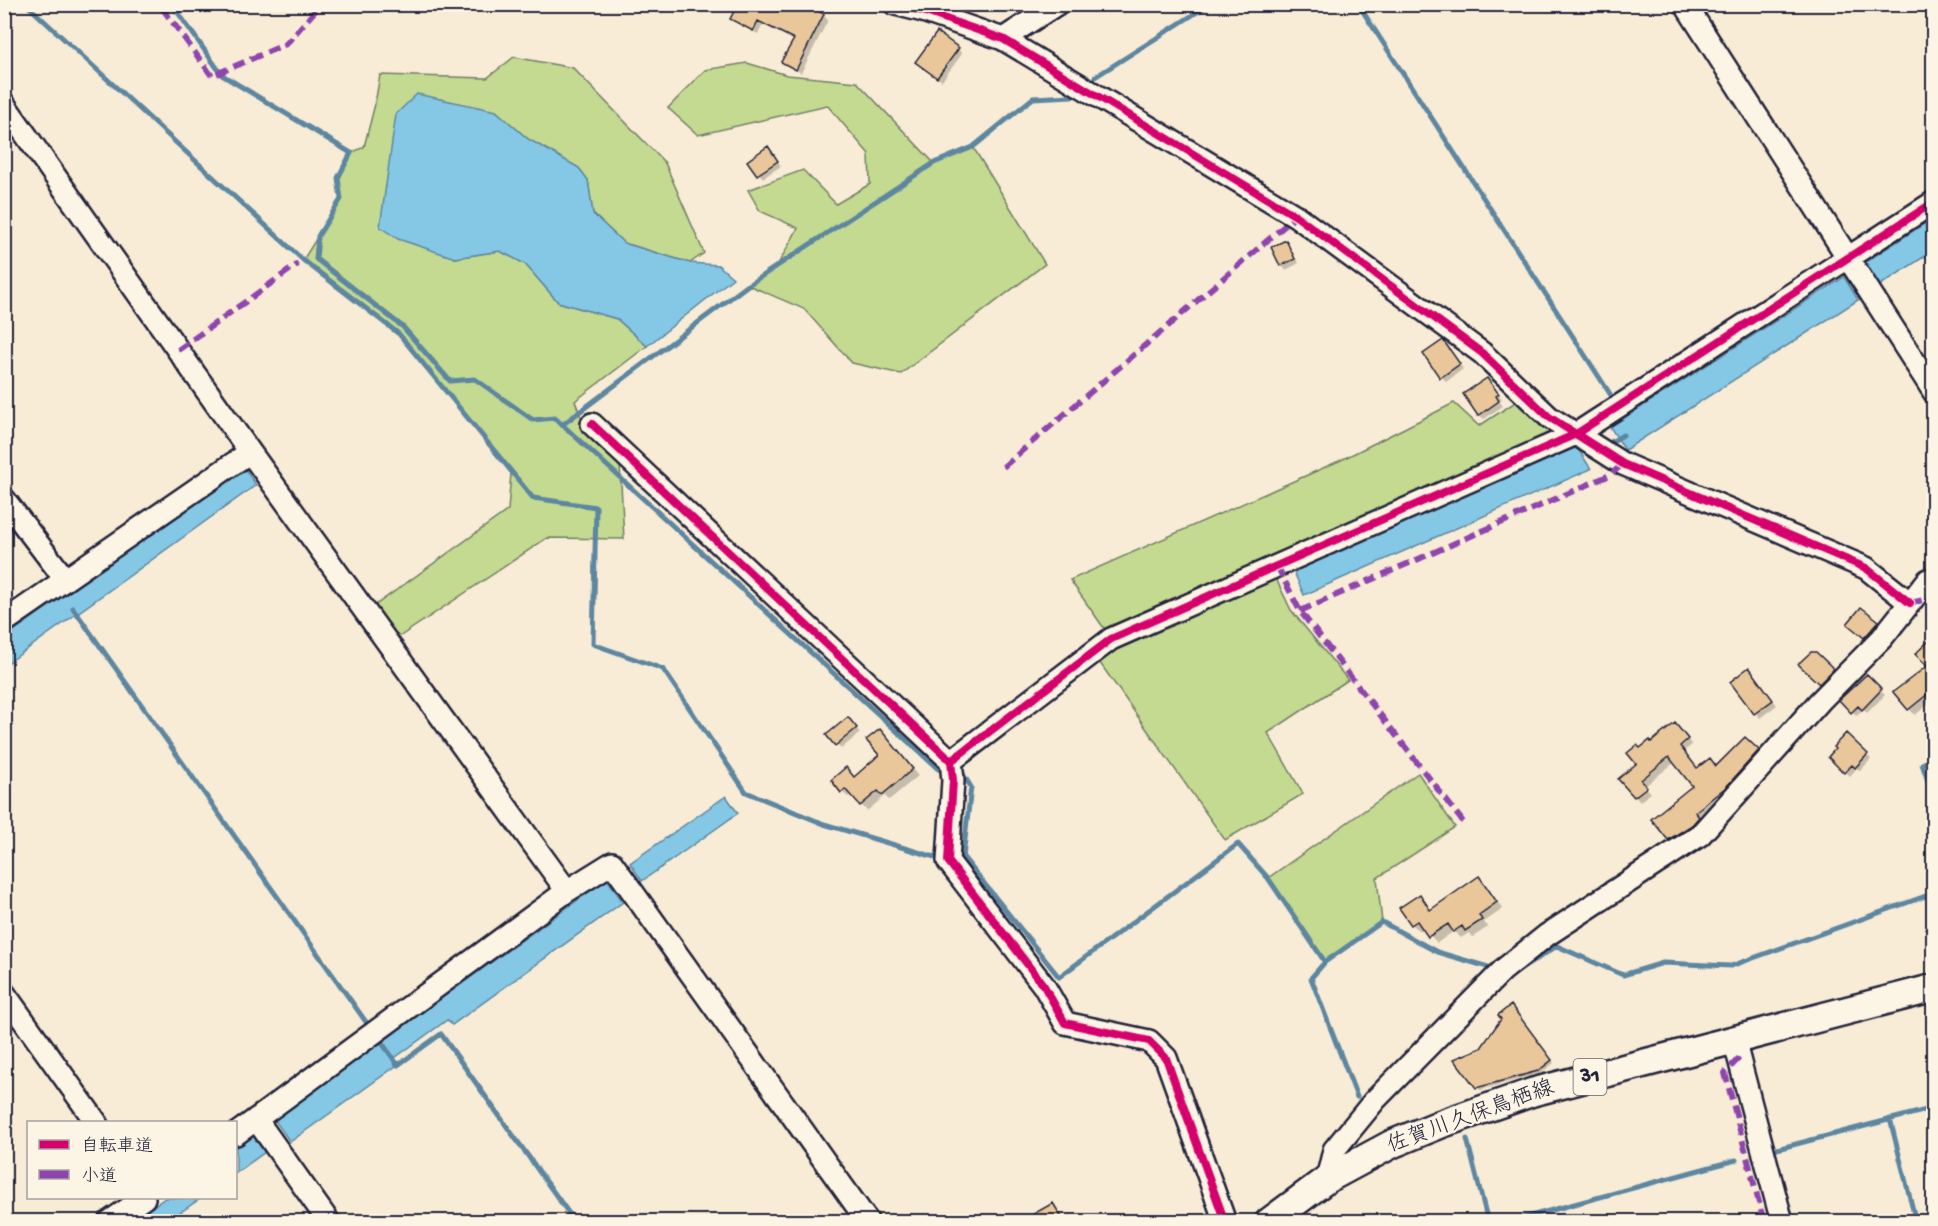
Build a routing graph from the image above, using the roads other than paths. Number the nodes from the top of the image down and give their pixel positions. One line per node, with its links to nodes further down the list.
1 (895, 4): 4 (street)
2 (1058, 4): 4 (street)
3 (1685, 4): 7 (street)
4 (1003, 39): 10 (street)
5 (4, 104): 11 (street)
6 (1934, 202): 7 (street)
7 (1858, 274): 8 (street); 10 (street)
8 (1934, 392)
9 (592, 424): 17 (street)
10 (1592, 444): 15 (street); 17 (street)
11 (250, 452): 14 (street); 18 (street)
12 (4, 499): 14 (street)
13 (1934, 578): 15 (street)
14 (57, 585): 16 (street)
15 (1910, 603): 25 (street)
16 (4, 622)
17 (952, 770): 30 (street)
18 (567, 891): 22 (street); 29 (street)
19 (1934, 988): 21 (main road, 佐賀川久保鳥栖線 / 31)
20 (4, 993): 23 (street)
21 (1734, 1040): 25 (main road, 佐賀川久保鳥栖線 / 31); 32 (street)
22 (256, 1119): 24 (street); 28 (street)
23 (95, 1121)
24 (237, 1133)
25 (1327, 1179): 31 (main road, 佐賀川久保鳥栖線 / 31)
26 (141, 1199): 27 (street)
27 (109, 1221)
28 (329, 1221)
29 (868, 1221)
30 (1225, 1221)
31 (1269, 1221)
32 (1782, 1221)

